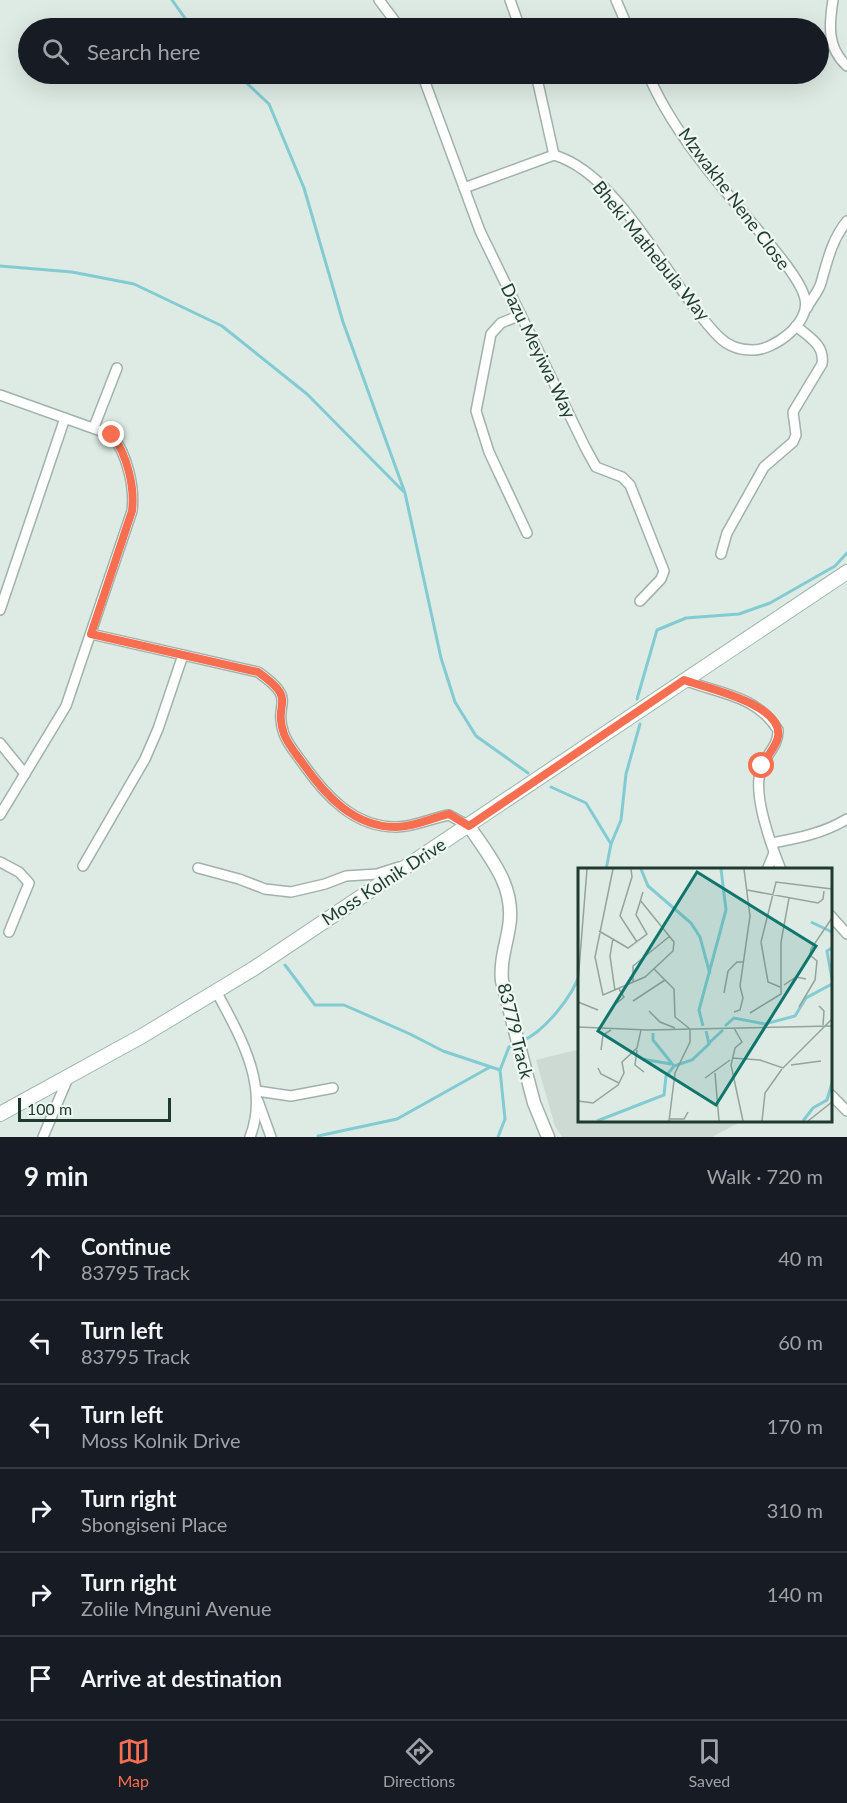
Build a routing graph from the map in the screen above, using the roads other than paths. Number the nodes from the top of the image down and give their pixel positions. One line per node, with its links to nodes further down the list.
1 (379, 0): 5 (street)
2 (510, 0): 6 (street)
3 (616, 0): 7 (street)
4 (833, 0): 8 (street)
5 (392, 18)
6 (516, 18)
7 (624, 18)
8 (847, 66)
9 (426, 84): 13 (street, Dazu Meyiwa Way)
10 (538, 84): 12 (street)
11 (652, 84): 15 (street, Mzwakhe Nene Close)
12 (554, 155): 13 (street); 17 (street, Bheki Mathebula Way)
13 (464, 188): 16 (street, Dazu Meyiwa Way)
14 (847, 221): 15 (street)
15 (806, 310): 17 (street)
16 (521, 315): 22 (street); 25 (street, Dazu Meyiwa Way)
17 (796, 326): 23 (street)
18 (117, 368): 21 (street)
19 (0, 395): 20 (street)
20 (65, 418): 21 (street); 26 (street)
21 (94, 427): 27 (street)
22 (527, 533)
23 (721, 554)
24 (847, 572): 29 (main road, Moss Kolnik Drive)
25 (640, 601)
26 (0, 610)
27 (91, 634): 28 (street); 31 (street)
28 (183, 655): 34 (street); 39 (street)
29 (684, 680): 34 (main road, Moss Kolnik Drive); 35 (street)
30 (0, 743): 31 (street)
31 (25, 774): 32 (street)
32 (0, 815)
33 (847, 819): 35 (street)
34 (469, 826): 37 (main road, Moss Kolnik Drive); 56 (street, 83779 Track)
35 (772, 843): 36 (street)
36 (774, 853): 41 (street); 42 (street)
37 (415, 861): 40 (street); 46 (main road, Moss Kolnik Drive)
38 (0, 862): 44 (street)
39 (83, 866)
40 (198, 868)
41 (768, 868)
42 (780, 868)
43 (832, 916): 45 (street)
44 (9, 932)
45 (847, 934)
46 (216, 991): 47 (main road, Moss Kolnik Drive); 49 (street)
47 (69, 1076): 52 (main road, Moss Kolnik Drive); 53 (street)
48 (333, 1088): 49 (street)
49 (258, 1095): 54 (street); 55 (street)
50 (832, 1095): 51 (street)
51 (847, 1111)
52 (0, 1114)
53 (43, 1137)
54 (249, 1137)
55 (271, 1137)
56 (548, 1137)

